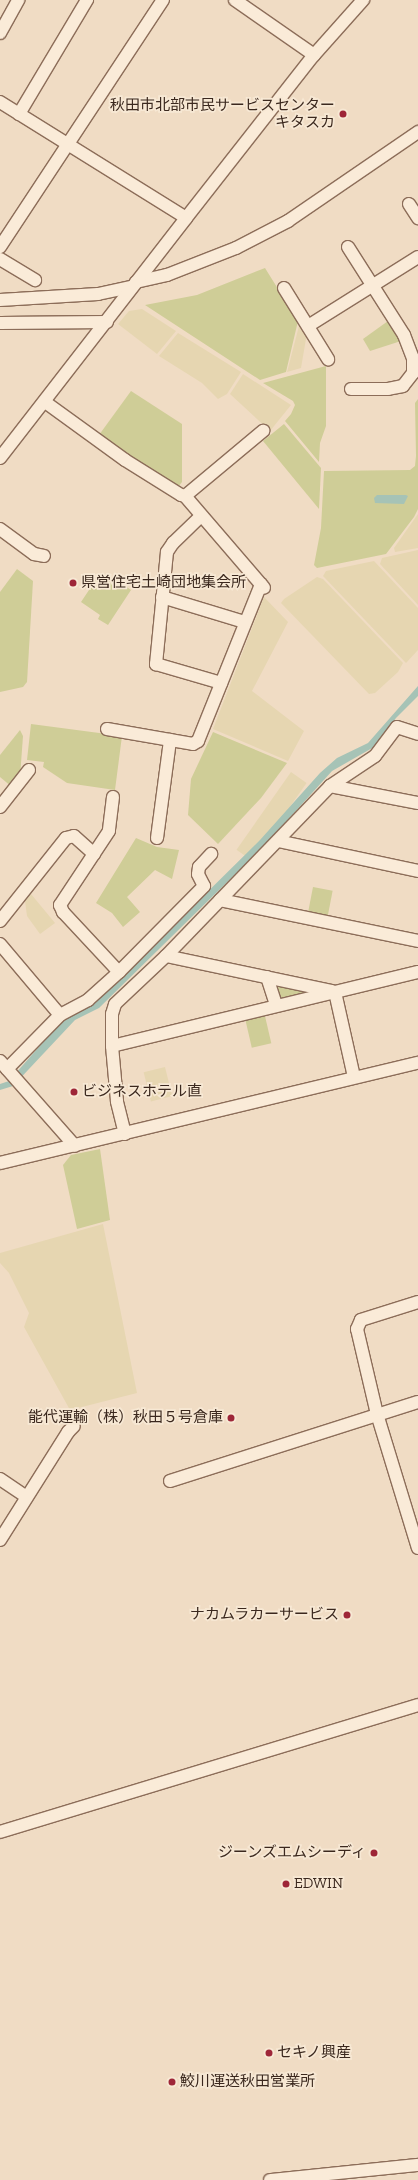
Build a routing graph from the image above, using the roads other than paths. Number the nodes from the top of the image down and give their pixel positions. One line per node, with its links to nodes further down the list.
1 (18, 0): 6 (street)
2 (87, 0): 9 (street)
3 (163, 0): 11 (street)
4 (235, 0): 7 (street)
5 (363, 0): 7 (street)
6 (0, 33)
7 (314, 55): 13 (street)
8 (0, 102): 9 (street)
9 (19, 114): 11 (street)
10 (418, 132): 20 (street)
11 (67, 144): 13 (street); 15 (street)
12 (409, 204): 14 (street)
13 (186, 218): 20 (street)
14 (418, 218)
15 (0, 246)
16 (348, 248): 21 (street)
17 (418, 257): 21 (street)
18 (0, 258): 19 (street)
19 (34, 280)
20 (134, 285): 23 (street); 24 (street)
21 (372, 286): 26 (street); 28 (street)
22 (284, 288): 26 (street)
23 (0, 300)
24 (107, 322): 25 (street); 29 (street)
25 (0, 323)
26 (308, 326): 27 (street)
27 (328, 359)
28 (351, 389)
29 (45, 402): 31 (street); 32 (street)
30 (262, 431): 32 (street)
31 (0, 458)
32 (185, 496): 33 (street)
33 (201, 516): 36 (street); 37 (street)
34 (0, 529): 35 (street)
35 (44, 556)
36 (162, 597): 37 (street); 38 (street)
37 (245, 622): 38 (street)
38 (221, 683): 41 (street)
39 (107, 729): 41 (street)
40 (418, 734): 43 (street)
41 (170, 740): 47 (street)
42 (29, 770): 46 (street)
43 (330, 786): 45 (street); 48 (street)
44 (113, 797): 49 (street)
45 (418, 802)
46 (0, 808)
47 (157, 838)
48 (278, 841): 51 (street); 52 (street)
49 (94, 854): 53 (street); 57 (street)
50 (211, 854): 57 (street)
51 (418, 871)
52 (220, 900): 54 (street); 56 (street)
53 (0, 921)
54 (418, 941)
55 (0, 944): 62 (street)
56 (166, 956): 59 (street); 63 (street)
57 (119, 972): 62 (street)
58 (418, 972): 60 (street)
59 (267, 977): 60 (street); 61 (street)
60 (335, 992): 61 (street); 66 (street)
61 (276, 1005): 63 (street)
62 (60, 1015): 65 (street)
63 (112, 1046): 67 (street)
64 (418, 1063): 66 (street)
65 (9, 1071): 68 (street)
66 (354, 1077): 67 (street)
67 (125, 1134): 68 (street)
68 (75, 1146): 69 (street)
69 (0, 1163)
70 (418, 1302): 72 (street)
71 (418, 1402): 72 (street)
72 (378, 1414): 75 (street); 78 (street)
73 (74, 1426): 76 (street)
74 (0, 1479): 76 (street)
75 (170, 1481)
76 (27, 1497): 77 (street)
77 (0, 1540)
78 (418, 1548)
79 (418, 1705): 80 (street)
80 (0, 1832)
81 (418, 2165): 82 (street)
82 (270, 2180)

